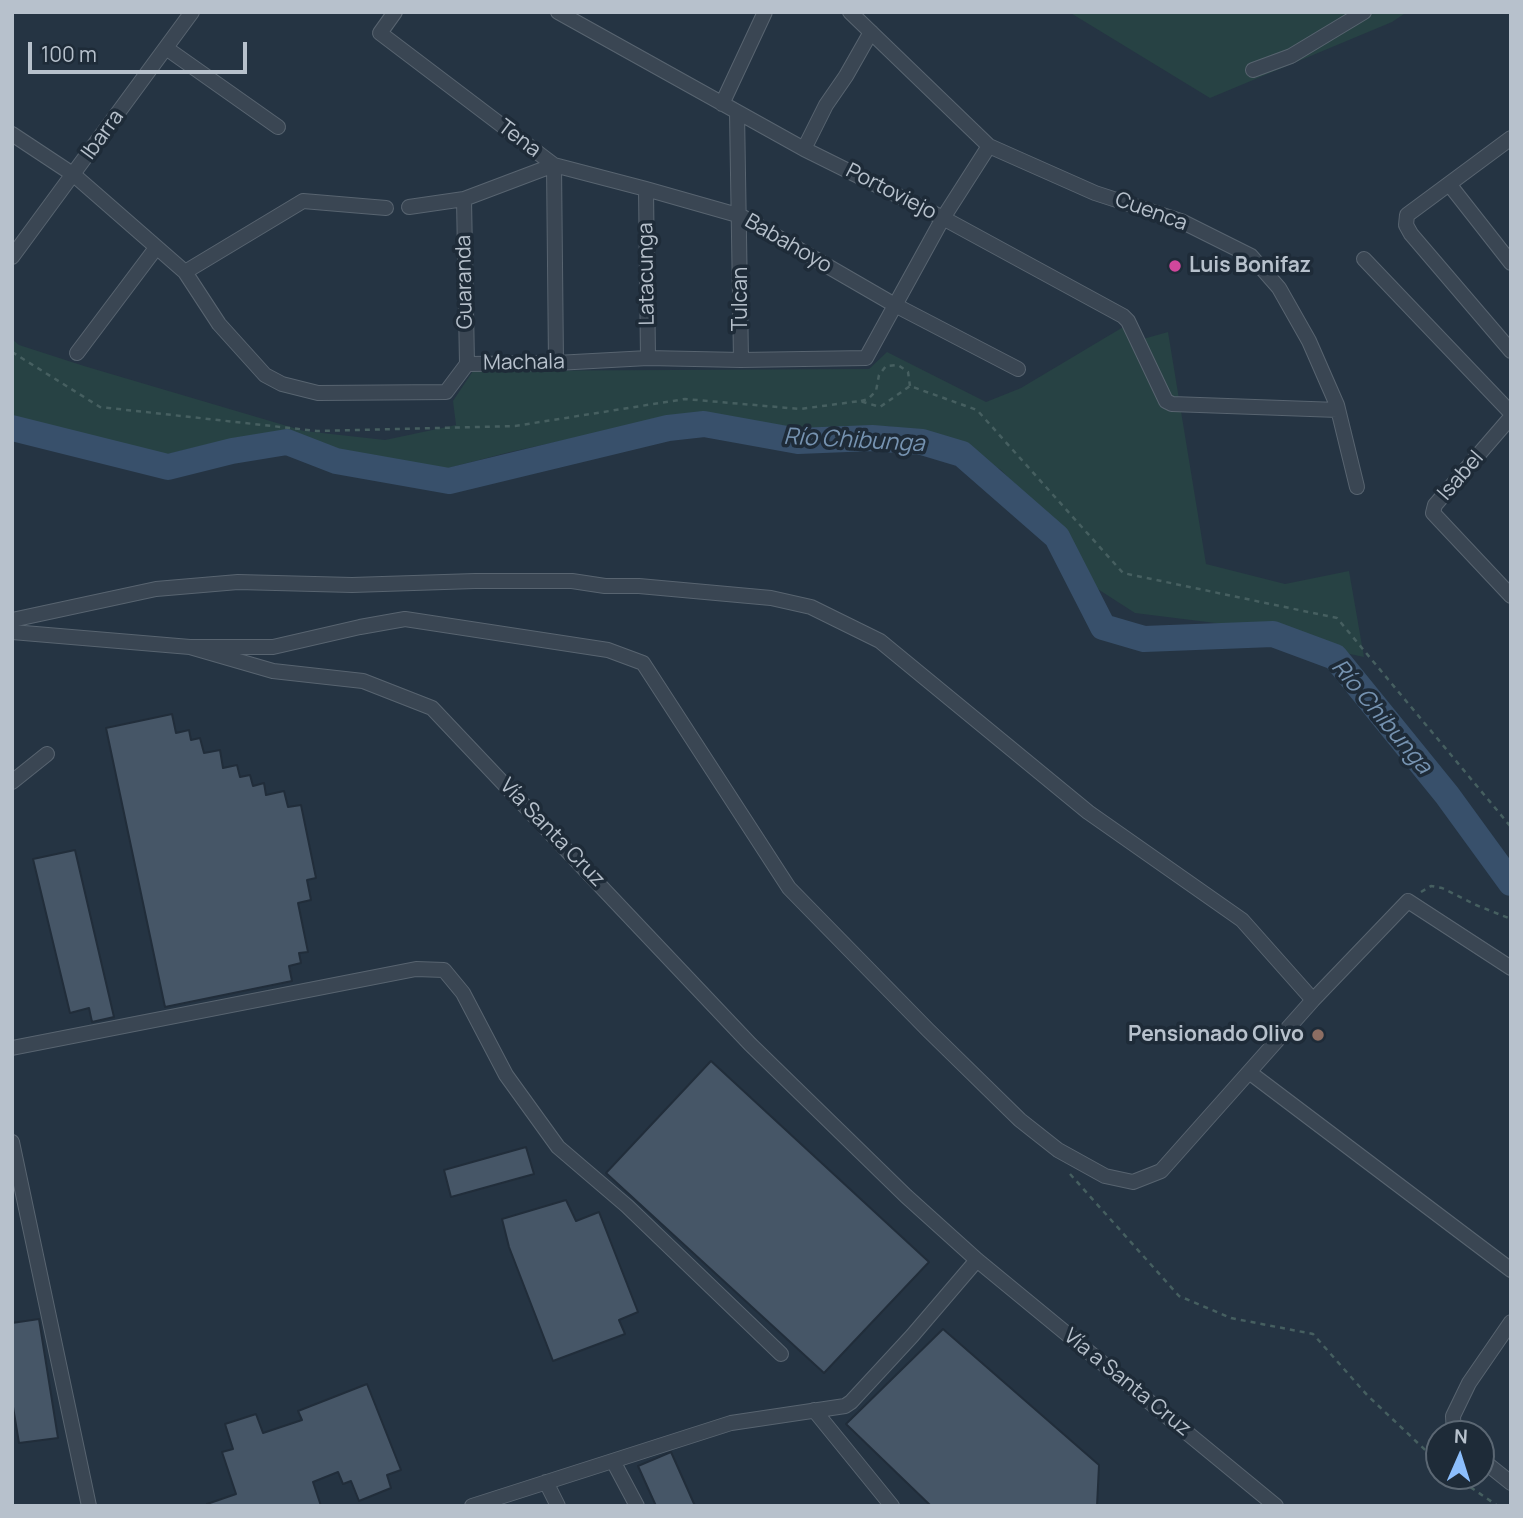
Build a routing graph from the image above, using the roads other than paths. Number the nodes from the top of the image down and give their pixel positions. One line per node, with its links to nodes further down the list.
1 (192, 12): 8 (street, Ibarra)
2 (395, 12): 17 (street, Tena)
3 (558, 12): 10 (street, Portoviejo)
4 (765, 12): 10 (street)
5 (850, 12): 7 (street, Cuenca)
6 (1364, 12): 9 (street)
7 (871, 32): 15 (street, Cuenca); 16 (street)
8 (166, 48): 12 (street); 18 (street, Ibarra)
9 (1253, 70)
10 (722, 104): 11 (street, Portoviejo)
11 (737, 112): 16 (street, Portoviejo); 24 (street, Tulcan)
12 (278, 127)
13 (1511, 138): 19 (street)
14 (14, 139): 18 (street, Machala)
15 (989, 146): 25 (street, Machala); 39 (street, Cuenca)
16 (804, 149): 25 (street, Portoviejo)
17 (554, 165): 20 (street, Babahoyo); 21 (street); 36 (street, Tena)
18 (74, 175): 26 (street, Machala); 27 (street, Ibarra)
19 (1449, 184): 29 (street); 32 (street)
20 (646, 189): 24 (street, Babahoyo); 34 (street, Latacunga)
21 (464, 199): 22 (street); 37 (street, Guaranda)
22 (408, 207)
23 (386, 208): 30 (street)
24 (741, 216): 31 (street, Babahoyo); 35 (street, Tulcan)
25 (943, 218): 31 (street, Machala); 39 (street, Portoviejo)
26 (156, 248): 30 (street, Machala); 33 (street)
27 (12, 257)
28 (1364, 259): 40 (street, Isabel)
29 (1511, 263)
30 (185, 272): 37 (street, Machala)
31 (893, 304): 35 (street, Machala); 38 (street, Babahoyo)
32 (1511, 351)
33 (77, 354)
34 (648, 358): 35 (street, Machala); 36 (street, Machala)
35 (741, 360)
36 (556, 363): 37 (street, Machala)
37 (467, 364)
38 (1018, 369)
39 (1338, 410): 41 (street, Cuenca)
40 (1511, 415): 42 (street, Isabel)
41 (1357, 487)
42 (1511, 596)
43 (12, 620): 49 (street)
44 (12, 632): 45 (street, Vía Santa Cruz)
45 (190, 647): 51 (street); 53 (street, Vía Santa Cruz)
46 (47, 754): 47 (street)
47 (12, 782)
48 (1511, 968): 49 (street)
49 (1313, 1000): 51 (street)
50 (12, 1048): 56 (street)
51 (1249, 1072): 54 (street)
52 (12, 1142): 63 (street)
53 (977, 1259): 57 (street); 68 (street, Vía a Santa Cruz)
54 (1511, 1270)
55 (1511, 1322): 58 (street)
56 (781, 1354)
57 (814, 1410): 59 (street); 67 (street)
58 (1453, 1420)
59 (613, 1461): 61 (street); 66 (street)
60 (1495, 1471): 62 (street)
61 (546, 1482): 64 (street); 65 (street)
62 (1511, 1483)
63 (89, 1506)
64 (472, 1506)
65 (558, 1506)
66 (637, 1506)
67 (892, 1506)
68 (1276, 1506)

